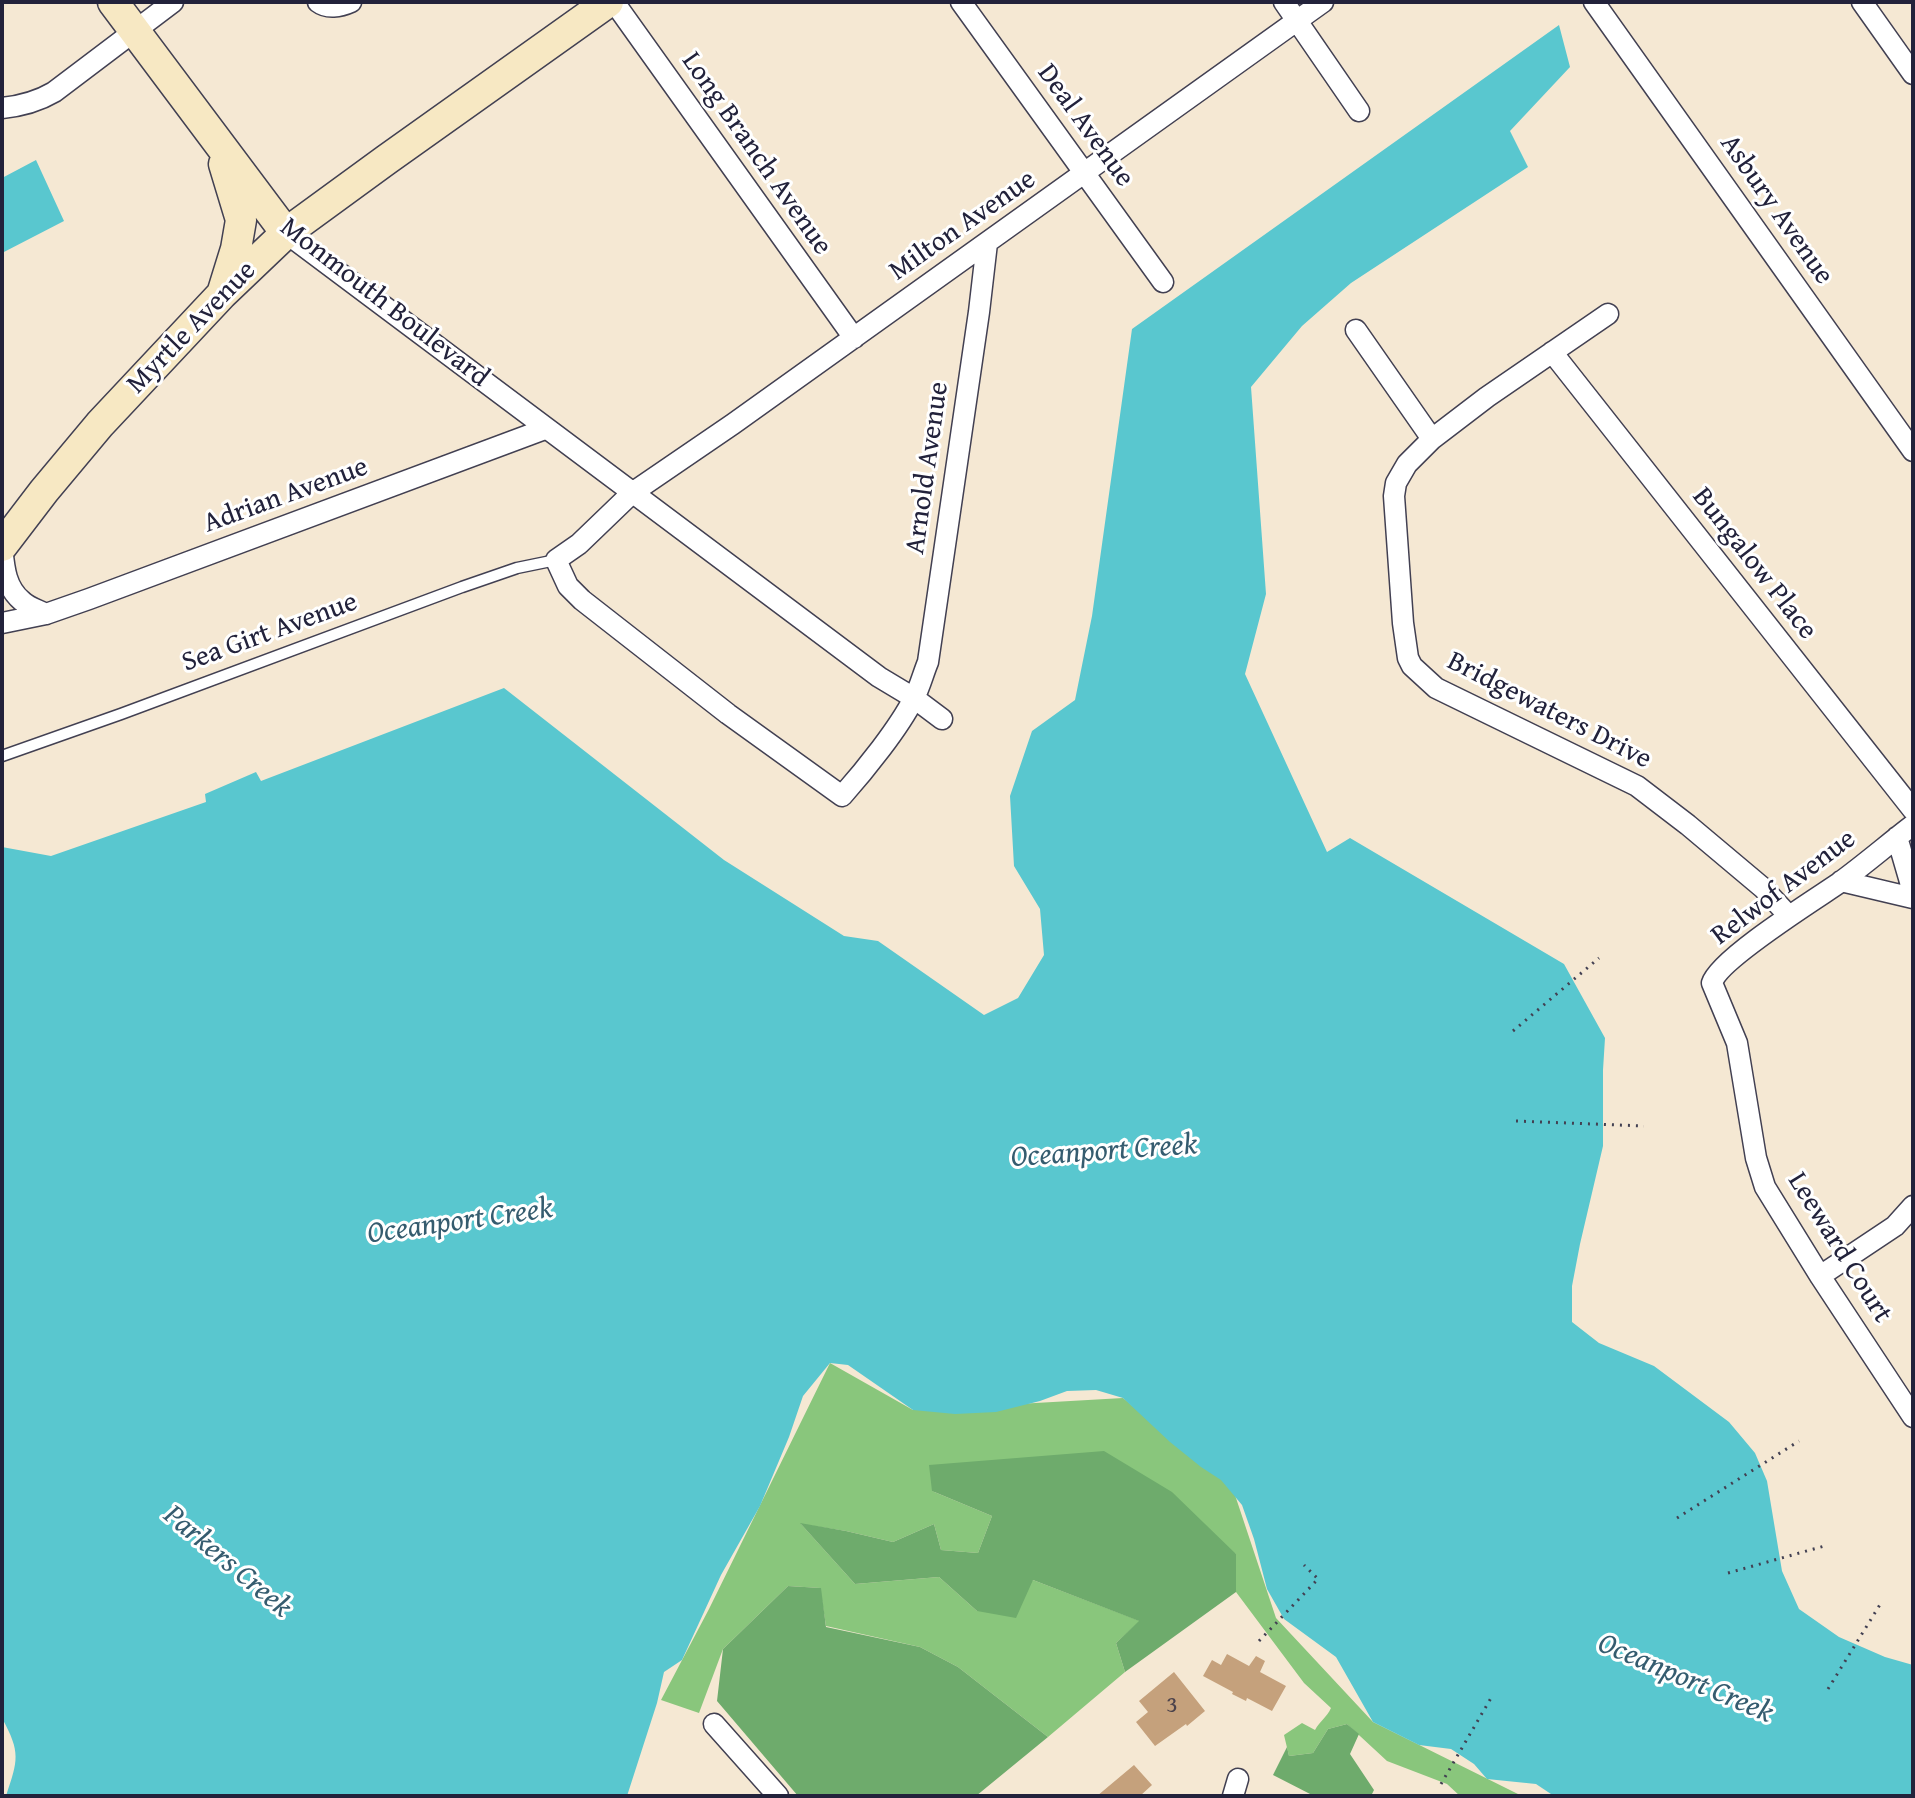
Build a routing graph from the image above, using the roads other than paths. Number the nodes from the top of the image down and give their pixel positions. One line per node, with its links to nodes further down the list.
1 (113, 2): 13 (main road, Monmouth Boulevard)
2 (173, 2): 13 (street)
3 (318, 2): 4 (street)
4 (351, 2)
5 (608, 2): 19 (main road, Myrtle Avenue)
6 (614, 2): 25 (street, Long Branch Avenue)
7 (961, 2): 18 (street, Deal Avenue)
8 (1284, 2): 12 (street)
9 (1323, 2): 12 (street, Milton Avenue)
10 (1594, 2): 29 (street, Asbury Avenue)
11 (1862, 2): 14 (street)
12 (1297, 20): 16 (street); 18 (street, Milton Avenue)
13 (134, 30): 15 (street); 17 (main road, Monmouth Boulevard)
14 (1913, 74)
15 (2, 108)
16 (1359, 111)
17 (218, 143): 19 (main road, Monmouth Boulevard); 22 (main road)
18 (1084, 174): 20 (street, Milton Avenue); 21 (street, Deal Avenue)
19 (286, 233): 22 (main road, Myrtle Avenue); 27 (street, Monmouth Boulevard)
20 (987, 243): 25 (street, Milton Avenue); 35 (street, Arnold Avenue)
21 (1163, 282)
22 (222, 294): 31 (main road, Myrtle Avenue)
23 (1608, 314): 26 (street, Bridgewaters Drive)
24 (1356, 330): 28 (street)
25 (854, 338): 30 (street, Milton Avenue)
26 (1552, 352): 28 (street, Bridgewaters Drive); 38 (street, Bungalow Place)
27 (545, 429): 30 (street, Monmouth Boulevard); 33 (street, Adrian Avenue)
28 (1432, 439): 43 (street, Bridgewaters Drive)
29 (1913, 451)
30 (632, 493): 32 (street); 35 (street, Monmouth Boulevard)
31 (2, 546): 33 (street)
32 (556, 560): 35 (street); 37 (lane, Sea Girt Avenue)
33 (46, 614): 34 (street, Adrian Avenue)
34 (2, 623)
35 (914, 698): 36 (street, Monmouth Boulevard)
36 (942, 719)
37 (2, 756)
38 (1913, 810)
39 (1905, 831): 40 (street, Relwof Avenue); 41 (street)
40 (1841, 881): 42 (street); 43 (street, Relwof Avenue)
41 (1913, 892)
42 (1913, 898)
43 (1789, 916): 44 (street, Relwof Avenue)
44 (1738, 1051): 46 (street, Leeward Court)
45 (1913, 1206): 46 (street)
46 (1820, 1276): 47 (street, Leeward Court)
47 (1913, 1417)
48 (714, 1724): 49 (street)
49 (778, 1796)

